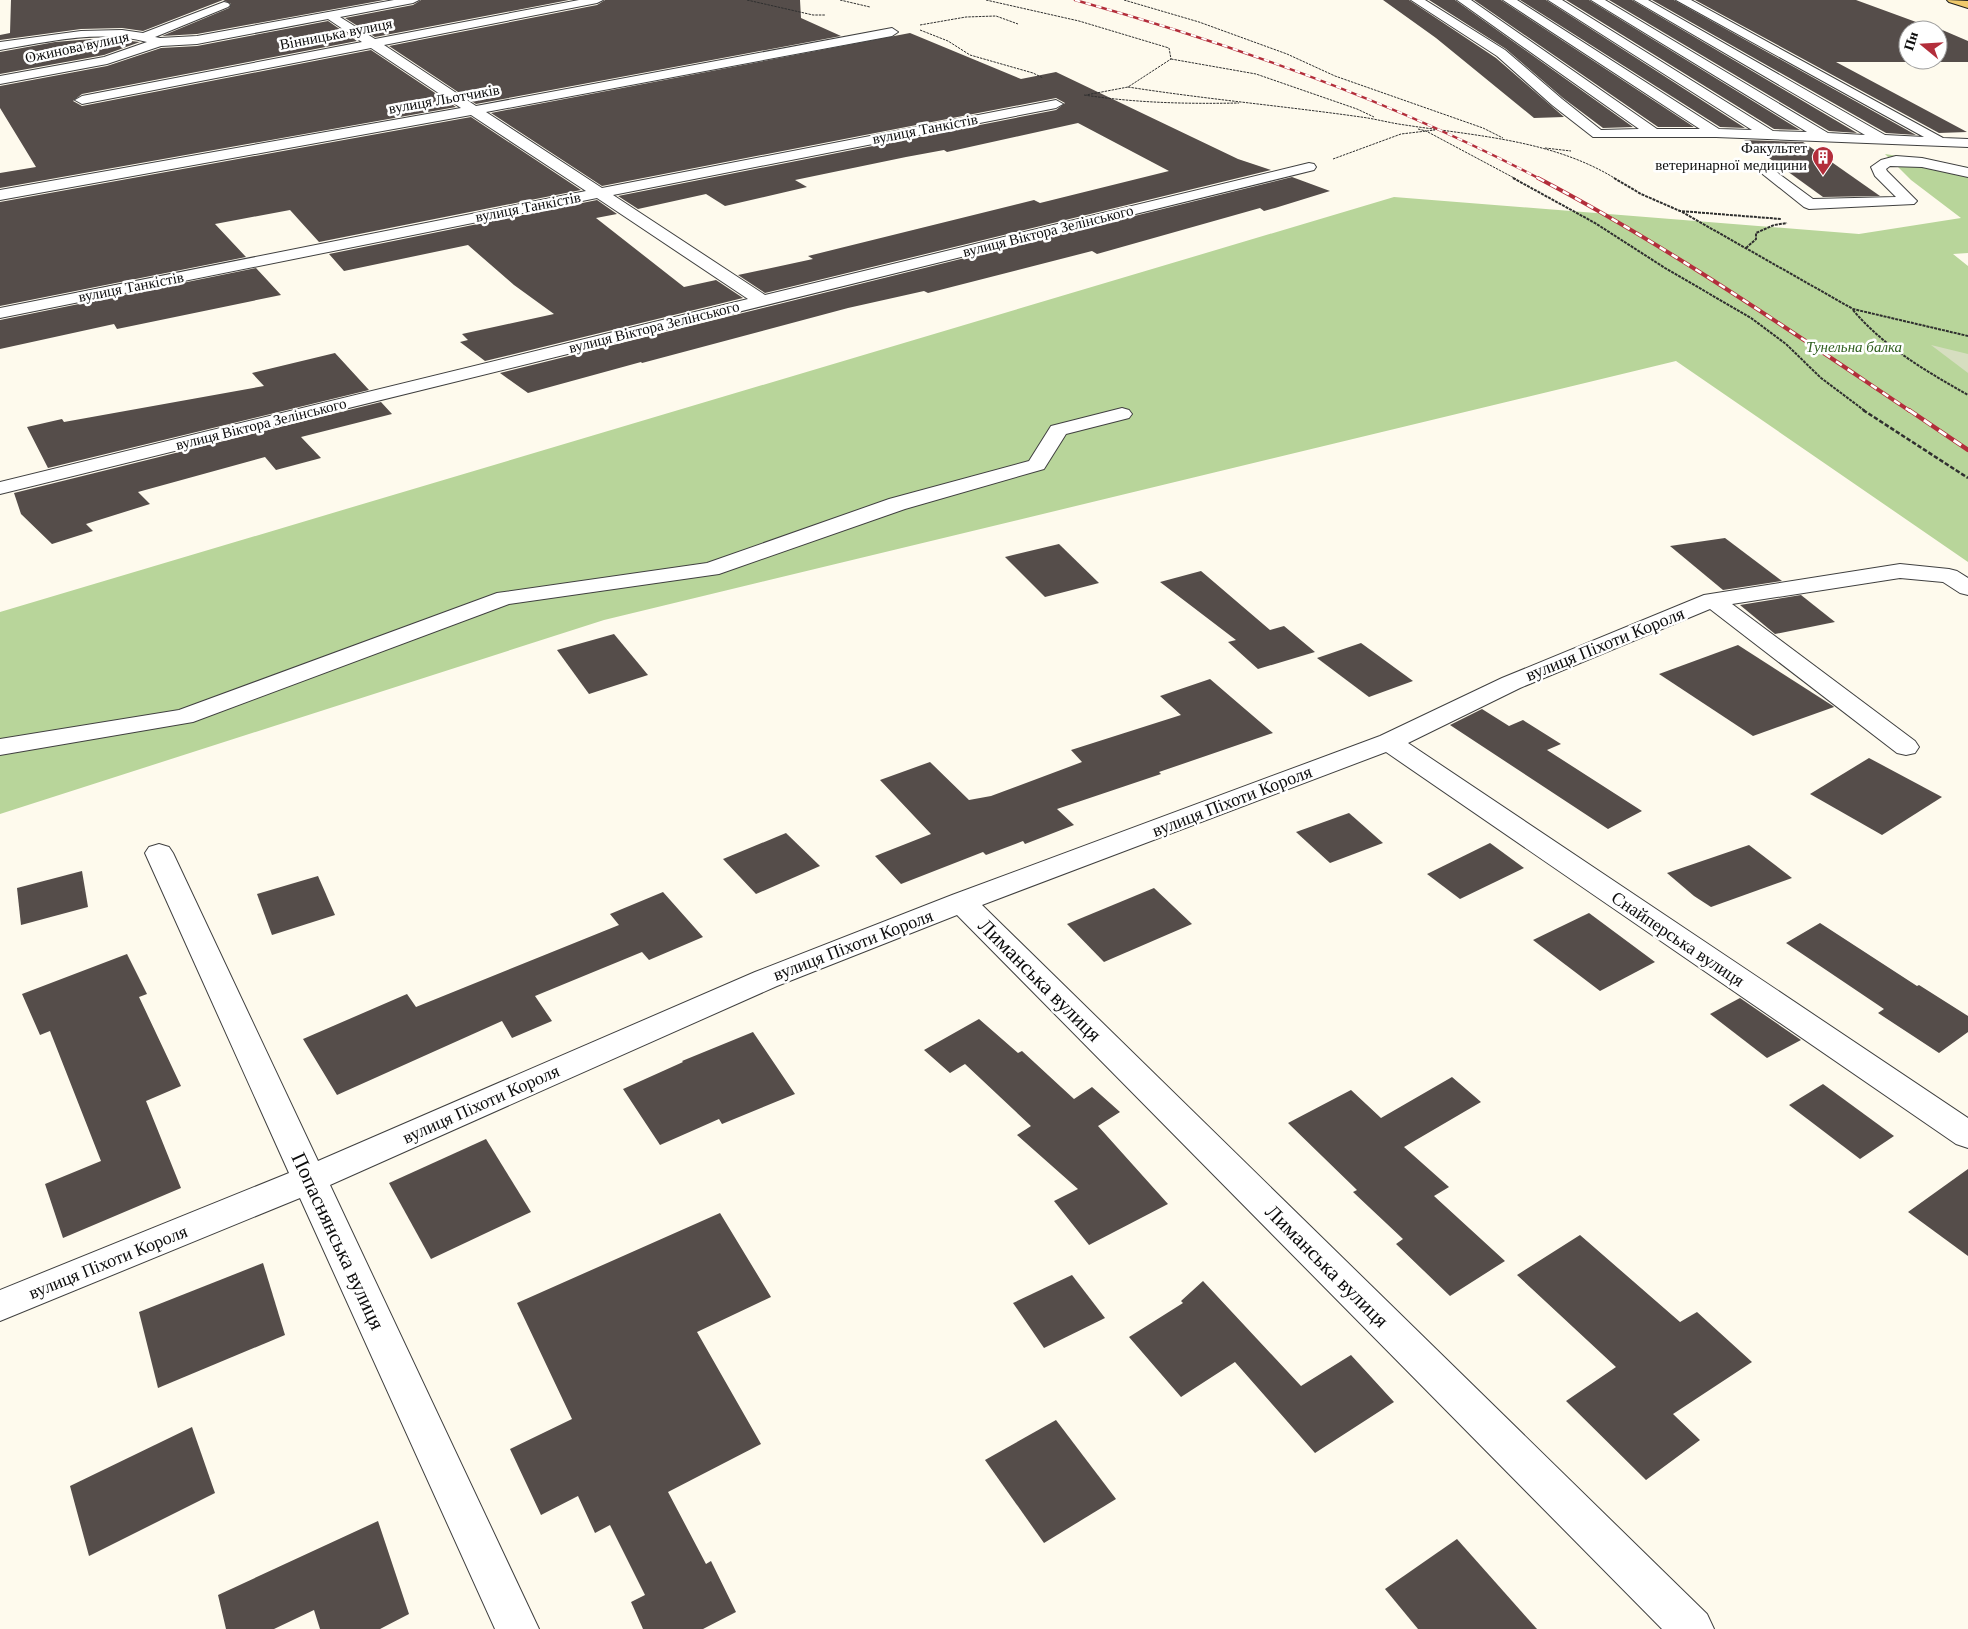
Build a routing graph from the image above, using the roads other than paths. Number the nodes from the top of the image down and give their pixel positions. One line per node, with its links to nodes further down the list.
1 (413, 0): 13 (street, Ожинова вулиця)
2 (597, 0): 17 (street, Вінницька вулиця)
3 (1417, 0): 23 (street)
4 (1462, 0): 23 (street)
5 (1509, 0): 24 (street)
6 (1554, 0): 25 (street)
7 (1597, 0): 26 (street)
8 (1640, 0): 27 (street)
9 (1682, 0): 28 (street)
10 (1953, 0): 12 (main road)
11 (224, 5): 15 (street)
12 (1968, 5)
13 (331, 16): 16 (street, Ожинова вулиця); 17 (street)
14 (892, 32): 22 (street, вулиця Льотчиків)
15 (144, 36): 16 (street, Ожинова вулиця); 18 (street, Ожинова вулиця)
16 (160, 42): 19 (street, Ожинова вулиця)
17 (374, 43): 20 (street, Вінницька вулиця); 22 (street)
18 (0, 46)
19 (0, 80)
20 (82, 100)
21 (1056, 104): 33 (street, вулиця Танкістів)
22 (474, 110): 33 (street); 34 (street, вулиця Льотчиків)
23 (1653, 133): 24 (street)
24 (1716, 133): 25 (street)
25 (1769, 135): 26 (street)
26 (1824, 137): 27 (street)
27 (1882, 139): 28 (street)
28 (1942, 141): 29 (street)
29 (1968, 143)
30 (1309, 167): 35 (street, вулиця Віктора Зелінського)
31 (1762, 168): 32 (street)
32 (1968, 173)
33 (600, 193): 35 (street); 36 (street, вулиця Танкістів)
34 (0, 195)
35 (761, 300): 38 (street, вулиця Віктора Зелінського)
36 (0, 314)
37 (1122, 414): 42 (street)
38 (0, 488)
39 (1959, 582): 40 (street, вулиця Піхоти Короля)
40 (1712, 600): 41 (street, вулиця Піхоти Короля); 43 (street)
41 (1389, 742): 45 (street, вулиця Піхоти Короля); 46 (street, Снайперська вулиця)
42 (0, 747)
43 (1906, 747)
44 (159, 853): 47 (street, Попаснянська вулиця)
45 (962, 902): 47 (street, вулиця Піхоти Короля); 50 (street, Лиманська вулиця)
46 (1968, 1135)
47 (310, 1180): 48 (street, вулиця Піхоти Короля); 49 (street, Попаснянська вулиця)
48 (0, 1306)
49 (517, 1629)
50 (1692, 1629)

